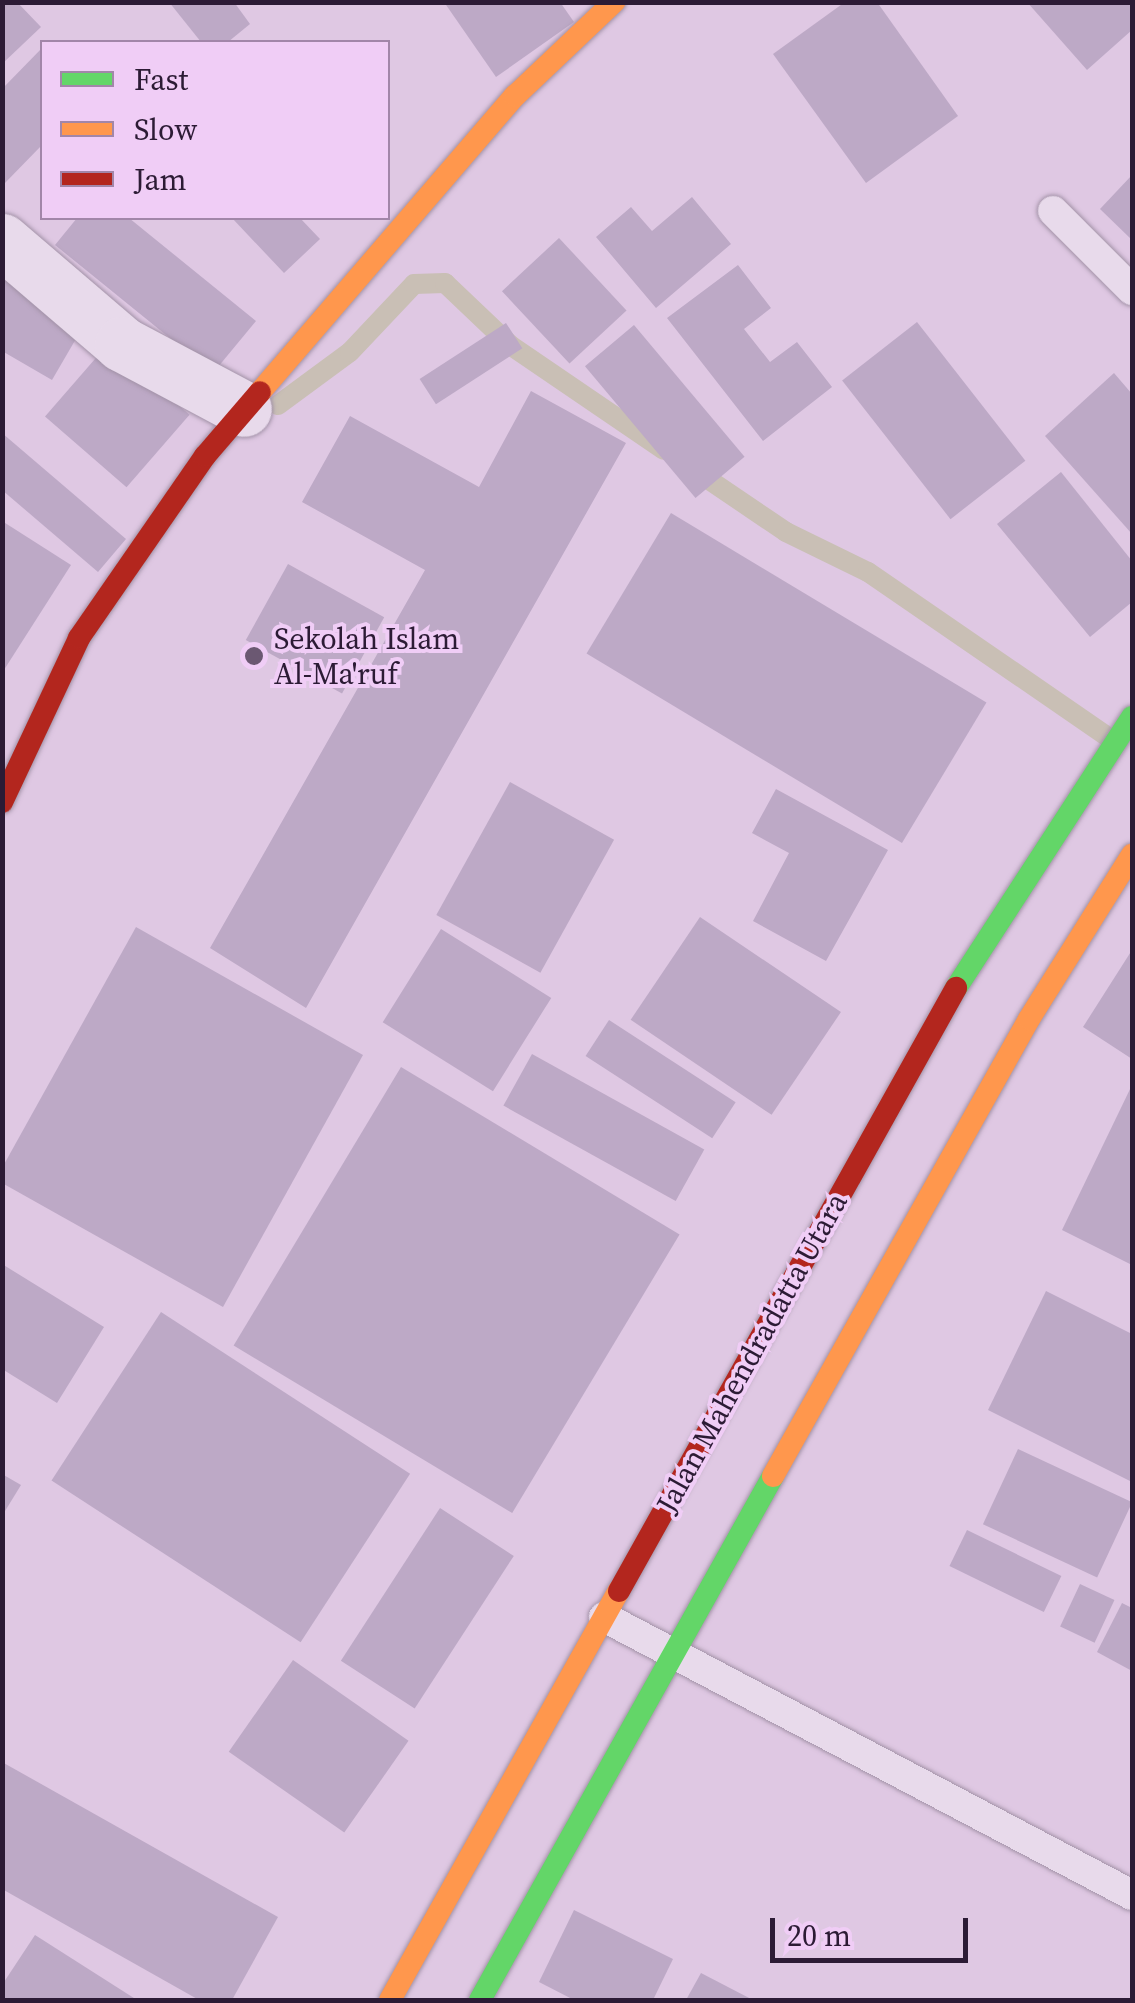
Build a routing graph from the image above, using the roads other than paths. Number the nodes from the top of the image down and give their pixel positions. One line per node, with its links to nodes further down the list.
1 (601, 7): 5 (main road)
2 (1052, 211): 4 (lane)
3 (2, 241): 5 (street)
4 (1132, 290)
5 (244, 409): 7 (main road)
6 (1132, 717): 9 (main road, Jalan Mahendradatta Utara)
7 (2, 802)
8 (1132, 855): 10 (main road)
9 (604, 1617): 10 (lane); 12 (main road, Jalan Mahendradatta Utara)
10 (673, 1656): 11 (lane); 13 (main road)
11 (1132, 1895)
12 (390, 2000)
13 (480, 2000)

